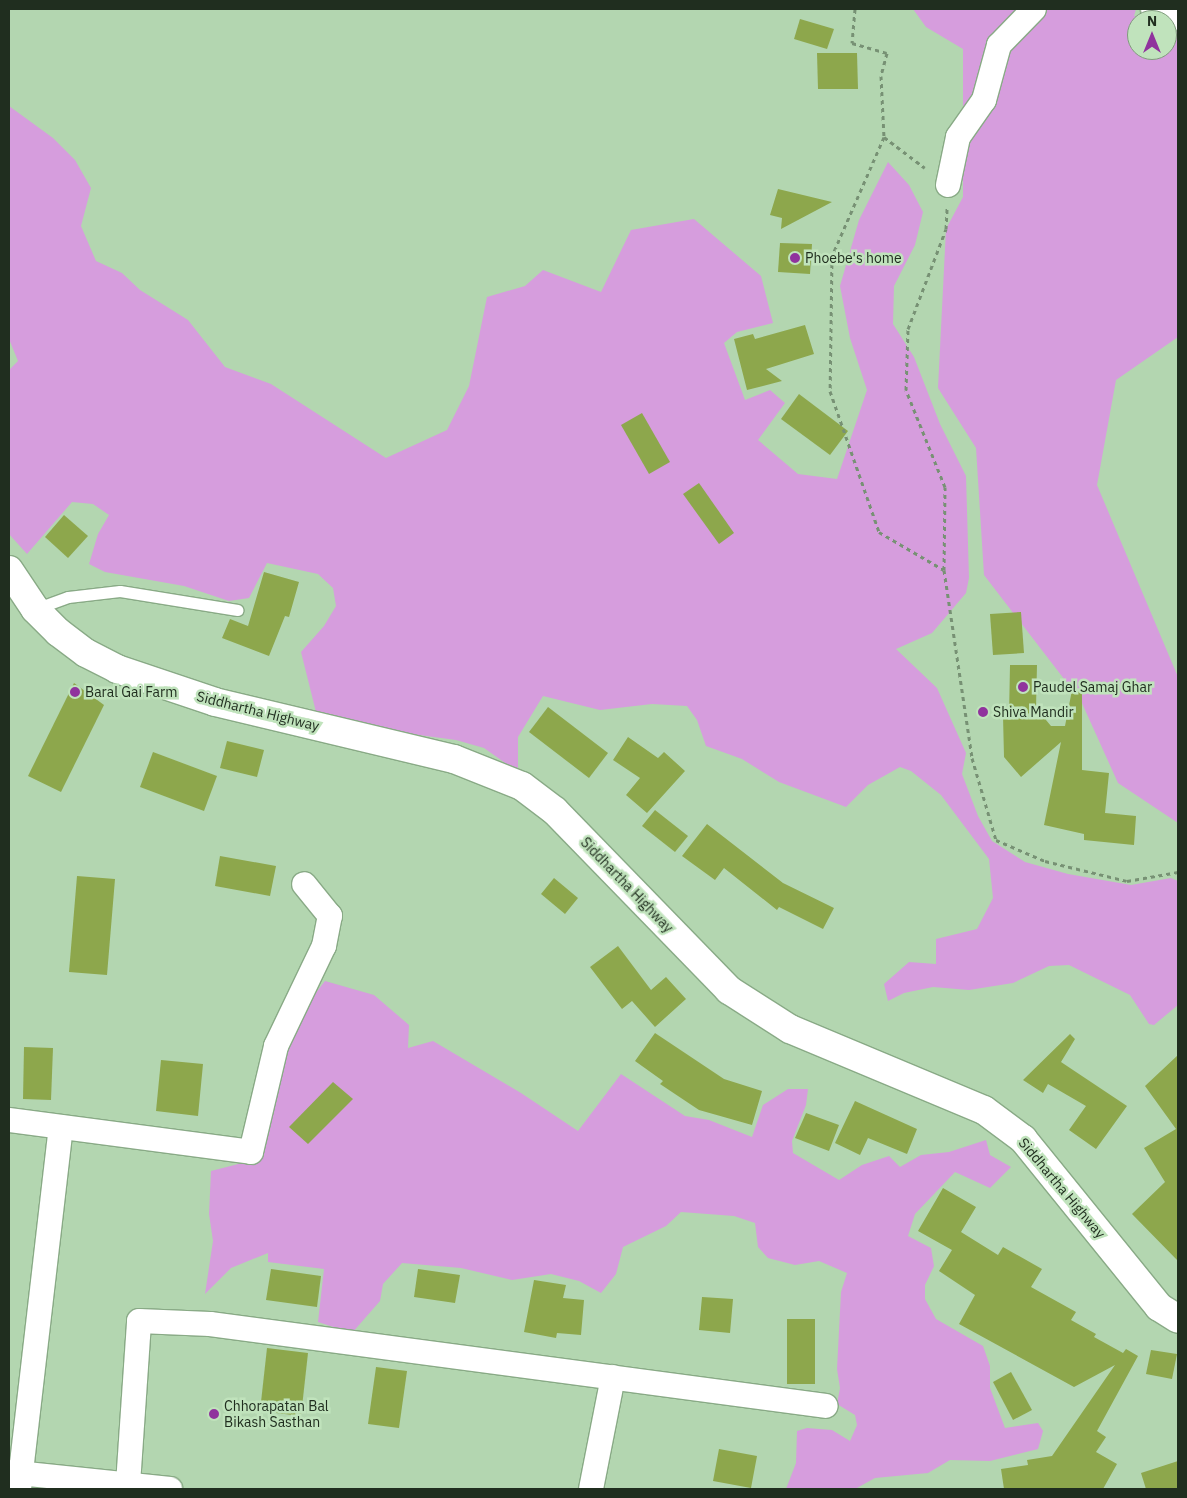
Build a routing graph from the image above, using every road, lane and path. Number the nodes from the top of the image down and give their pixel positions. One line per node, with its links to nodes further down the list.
1 (855, 9): 5 (path)
2 (1034, 9): 6 (street)
3 (1153, 9): 4 (street)
4 (1178, 18)
5 (884, 136): 6 (path); 8 (path)
6 (948, 185): 8 (path)
7 (9, 570): 9 (highway, Siddhartha Highway)
8 (944, 570): 11 (path)
9 (35, 608): 10 (lane); 15 (highway, Siddhartha Highway)
10 (237, 610)
11 (1178, 872)
12 (304, 884): 14 (street)
13 (9, 1120): 14 (street)
14 (61, 1127): 18 (street)
15 (1178, 1319)
16 (613, 1378): 17 (street); 19 (street); 21 (street)
17 (826, 1406)
18 (16, 1478): 19 (street)
19 (128, 1484): 20 (street)
20 (170, 1489)
21 (591, 1489)

